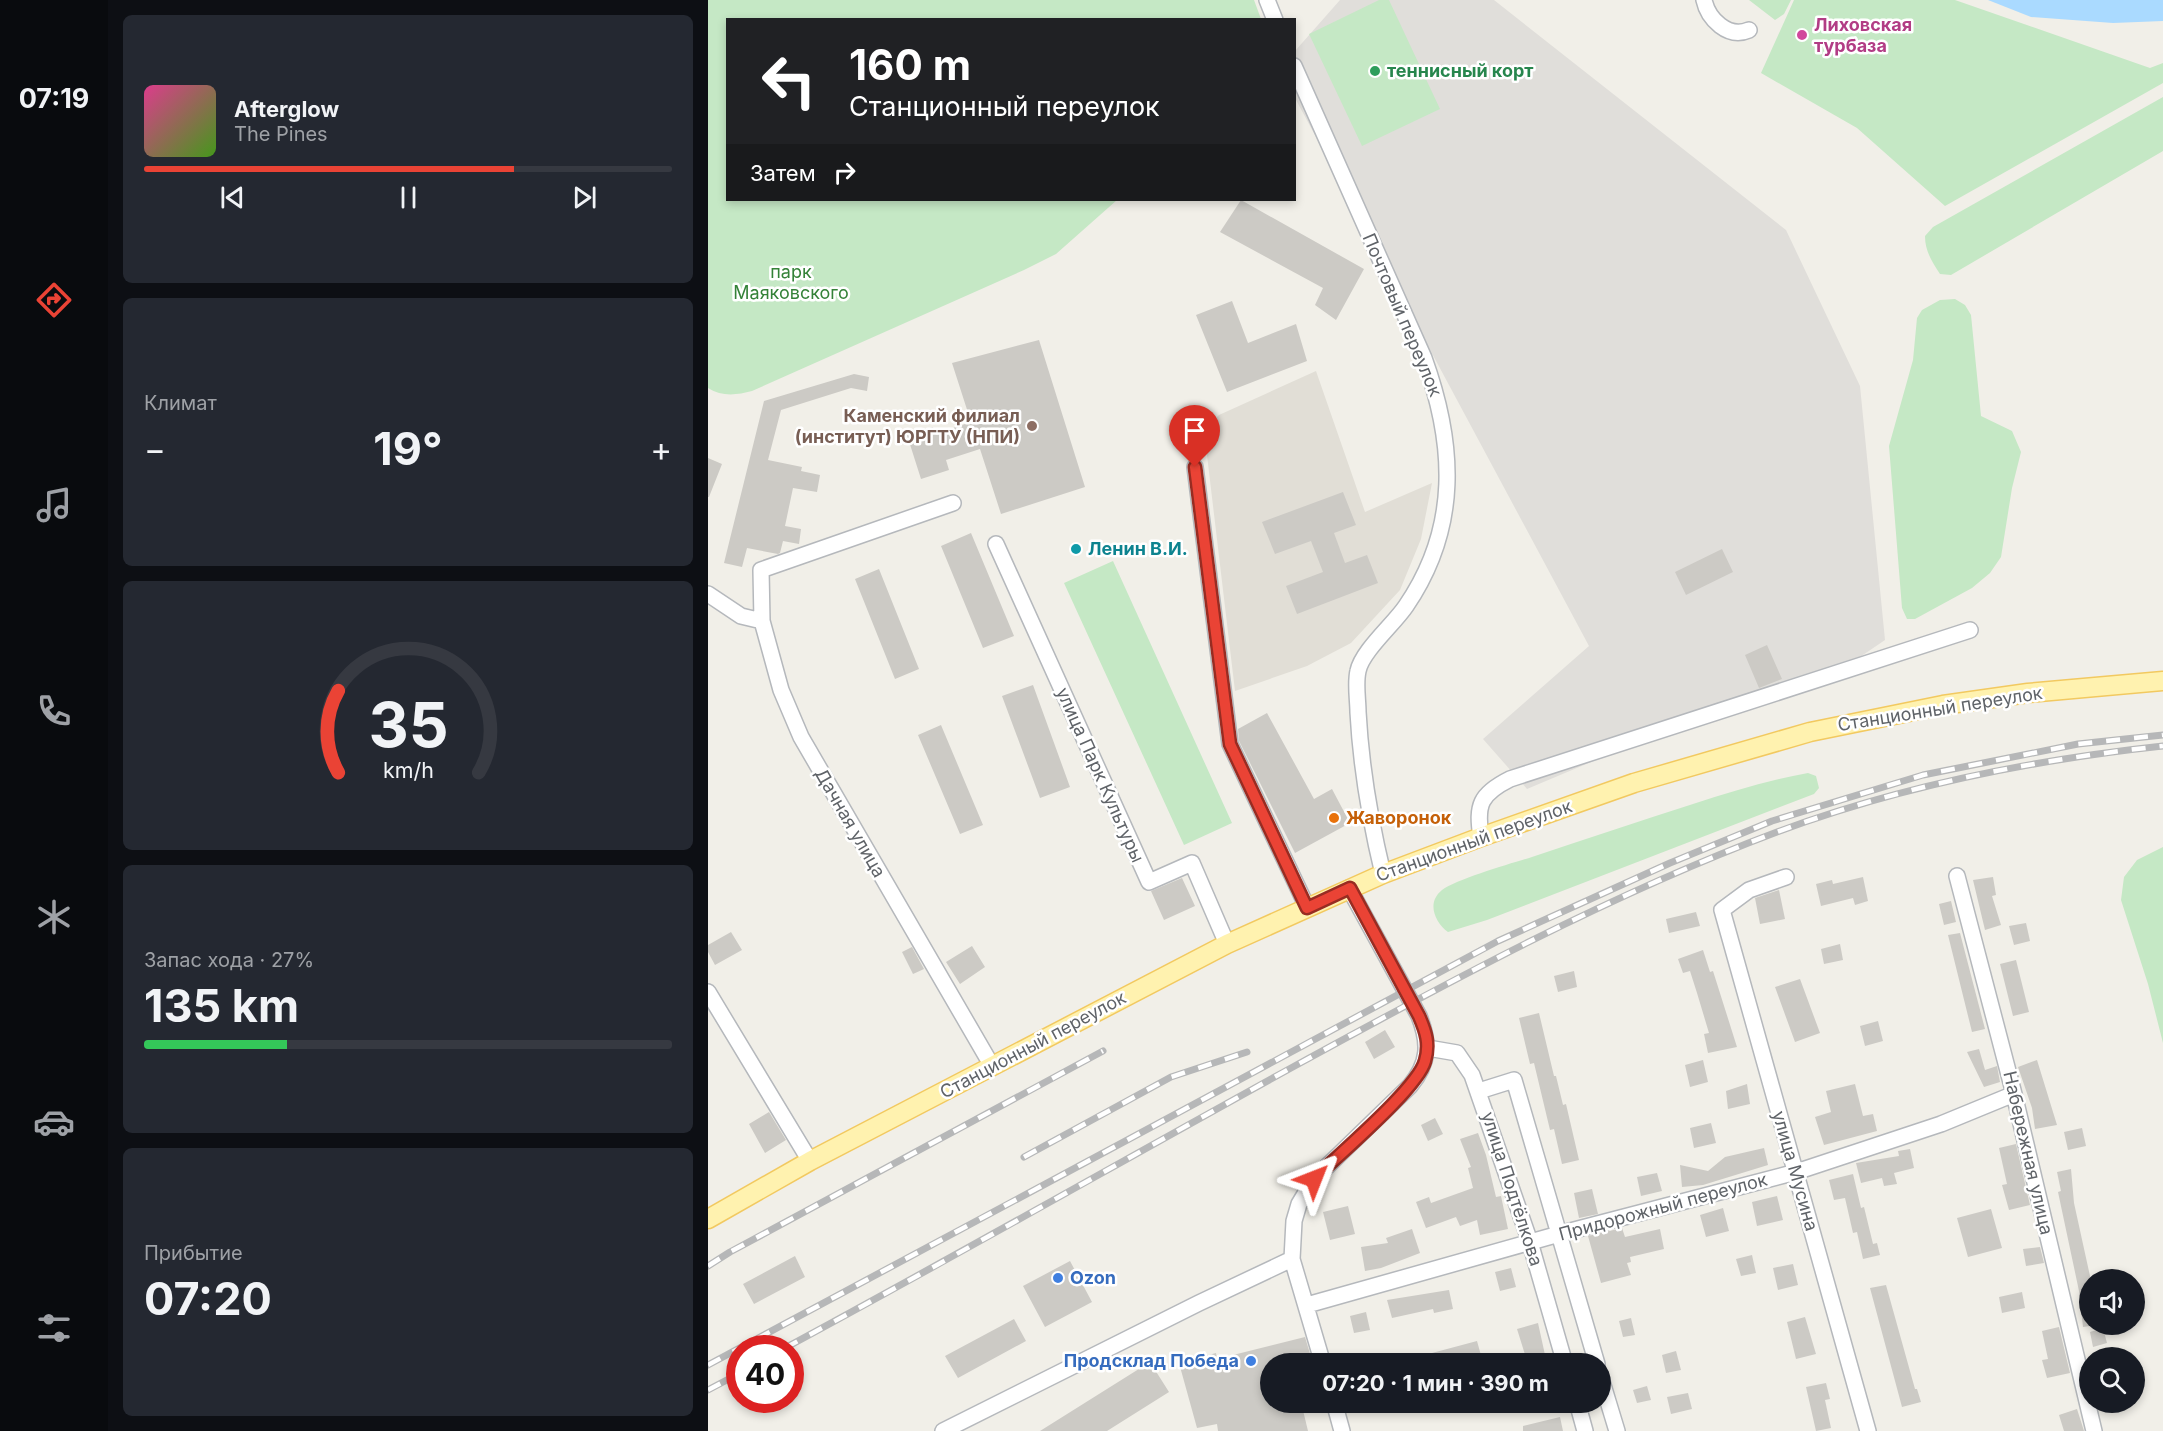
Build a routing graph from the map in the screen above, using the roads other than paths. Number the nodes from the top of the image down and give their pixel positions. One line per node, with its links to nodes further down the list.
1 (1267, 0): 3 (street)
2 (1704, 0): 4 (street)
3 (1274, 18)
4 (1749, 30)
5 (1296, 70): 14 (street, Почтовый переулок)
6 (1195, 467): 18 (street)
7 (953, 503): 10 (street, Дачная улица)
8 (996, 544): 19 (street, улица Парк Культуры)
9 (708, 594): 10 (street)
10 (762, 621): 22 (street, Дачная улица)
11 (1970, 630): 13 (street)
12 (2163, 681): 13 (main road, Станционный переулок)
13 (1481, 837): 14 (main road, Станционный переулок)
14 (1383, 874): 17 (main road, Станционный переулок)
15 (1957, 876): 24 (street, Набережная улица)
16 (1786, 877): 26 (street, улица Мусина)
17 (1350, 888): 18 (main road, Станционный переулок); 21 (street)
18 (1307, 908): 19 (main road, Станционный переулок)
19 (1227, 944): 22 (main road, Станционный переулок)
20 (708, 992): 25 (street)
21 (1428, 1048): 23 (street); 30 (street)
22 (992, 1066): 25 (main road, Станционный переулок)
23 (1479, 1091): 28 (street, улица Подтёлкова); 29 (street, улица Подтёлкова)
24 (2014, 1094): 26 (street, Придорожный переулок); 43 (street, Набережная улица)
25 (810, 1161): 27 (main road, Станционный переулок)
26 (1796, 1172): 28 (street, Придорожный переулок); 42 (street, улица Мусина)
27 (708, 1219)
28 (1560, 1234): 29 (street, Придорожный переулок); 34 (street, улица Подтёлкова)
29 (1530, 1242): 31 (street, Придорожный переулок); 33 (street, улица Подтёлкова)
30 (1292, 1260): 31 (street); 38 (street)
31 (1307, 1305): 32 (street)
32 (1320, 1353)
33 (1562, 1353)
34 (1594, 1353)
35 (1611, 1411): 41 (street)
36 (1337, 1413): 39 (street)
37 (1580, 1413): 40 (street)
38 (943, 1431)
39 (1342, 1431)
40 (1585, 1431)
41 (1617, 1431)
42 (1868, 1431)
43 (2094, 1431)

